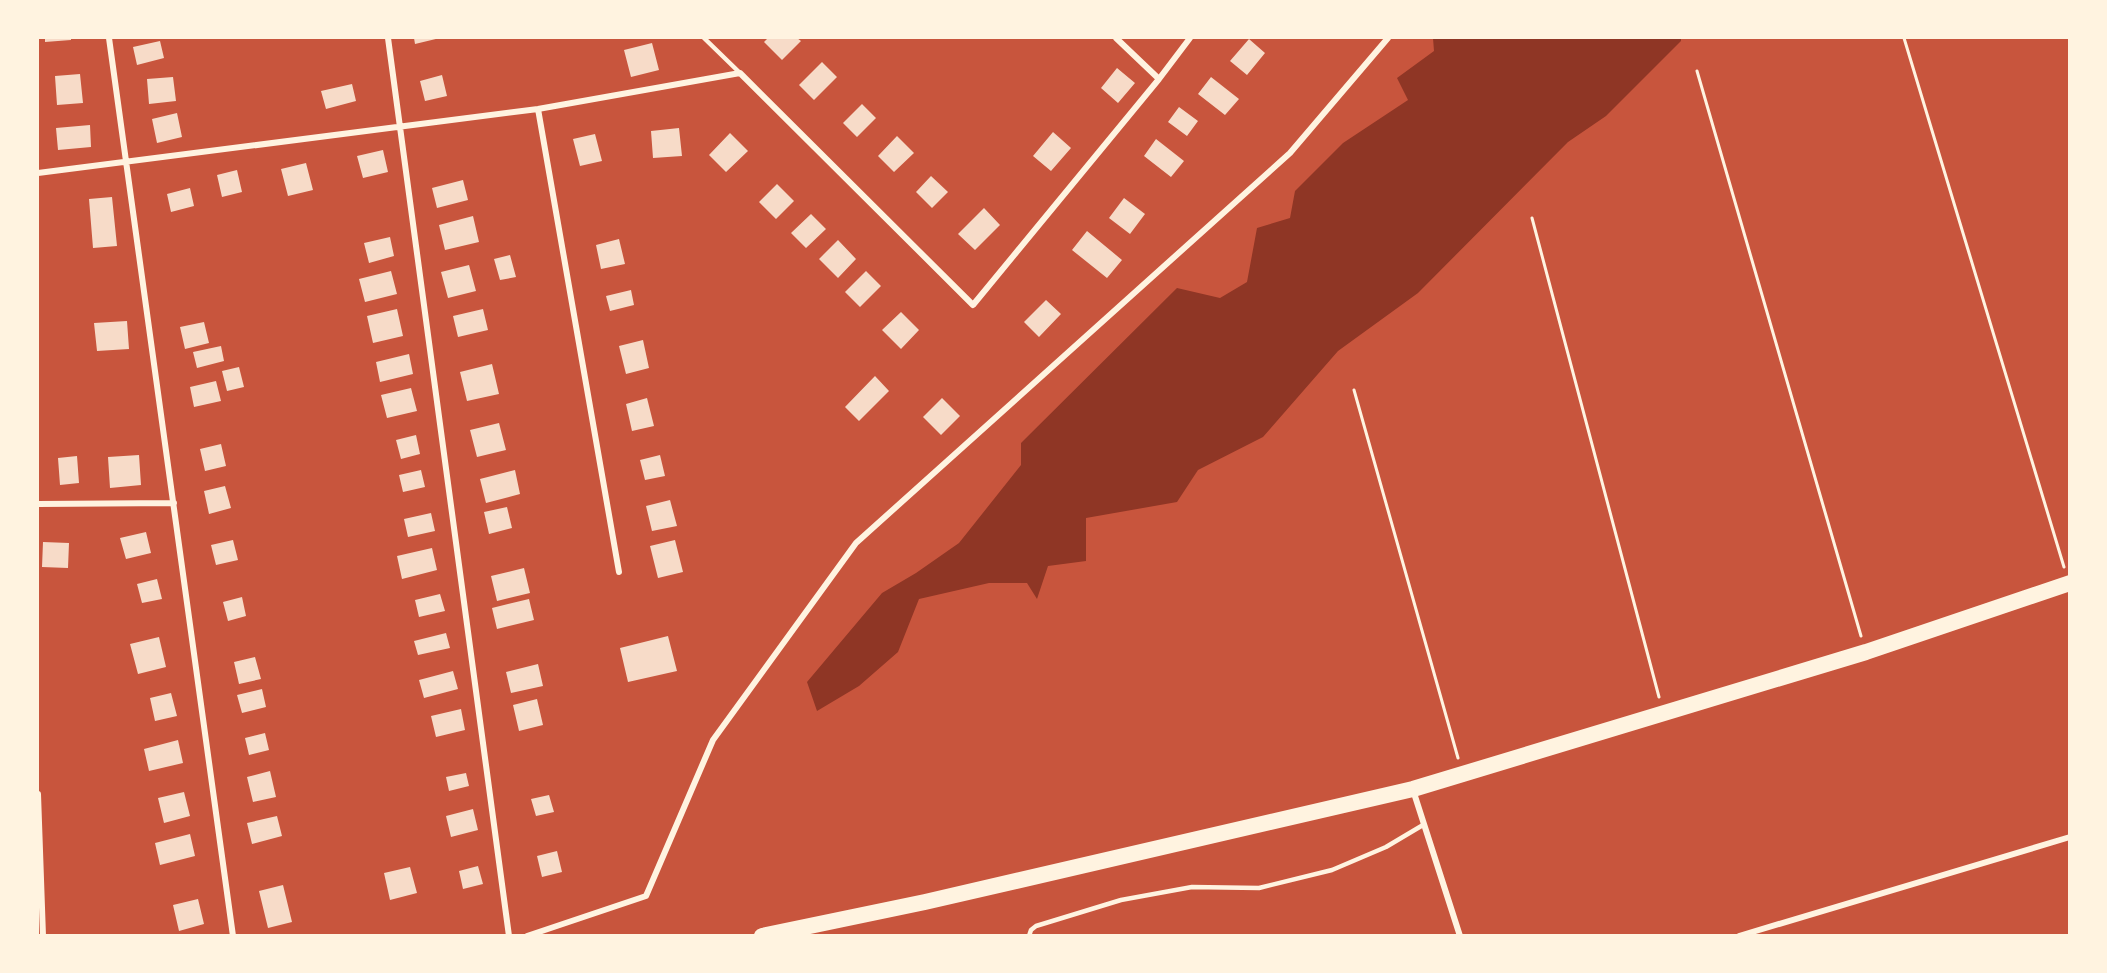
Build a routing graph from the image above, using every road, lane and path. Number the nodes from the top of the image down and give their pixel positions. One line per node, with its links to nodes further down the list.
1 (109, 38): 13 (street)
2 (388, 38): 12 (street)
3 (704, 38): 9 (lane)
4 (1116, 38): 10 (street)
5 (1190, 38): 10 (street)
6 (1388, 38): 31 (street)
7 (1905, 38): 20 (path)
8 (1697, 71): 21 (path)
9 (740, 73): 10 (street); 11 (street)
10 (1159, 79)
11 (538, 109): 12 (street); 19 (street)
12 (398, 126): 13 (street); 30 (street)
13 (128, 162): 14 (street); 17 (street)
14 (38, 173)
15 (1532, 218): 22 (path)
16 (1353, 390): 23 (path)
17 (174, 503): 18 (street); 29 (street)
18 (38, 504)
19 (619, 572)
20 (2069, 583): 21 (highway)
21 (1866, 652): 22 (highway)
22 (1663, 714): 23 (highway)
23 (1462, 774): 24 (highway)
24 (1413, 789): 26 (street); 32 (highway)
25 (38, 794): 28 (street)
26 (1423, 825): 33 (lane); 34 (street)
27 (2070, 837): 35 (street)
28 (43, 936)
29 (233, 936)
30 (508, 936)
31 (527, 936)
32 (762, 936)
33 (1029, 936)
34 (1460, 936)
35 (1739, 936)

